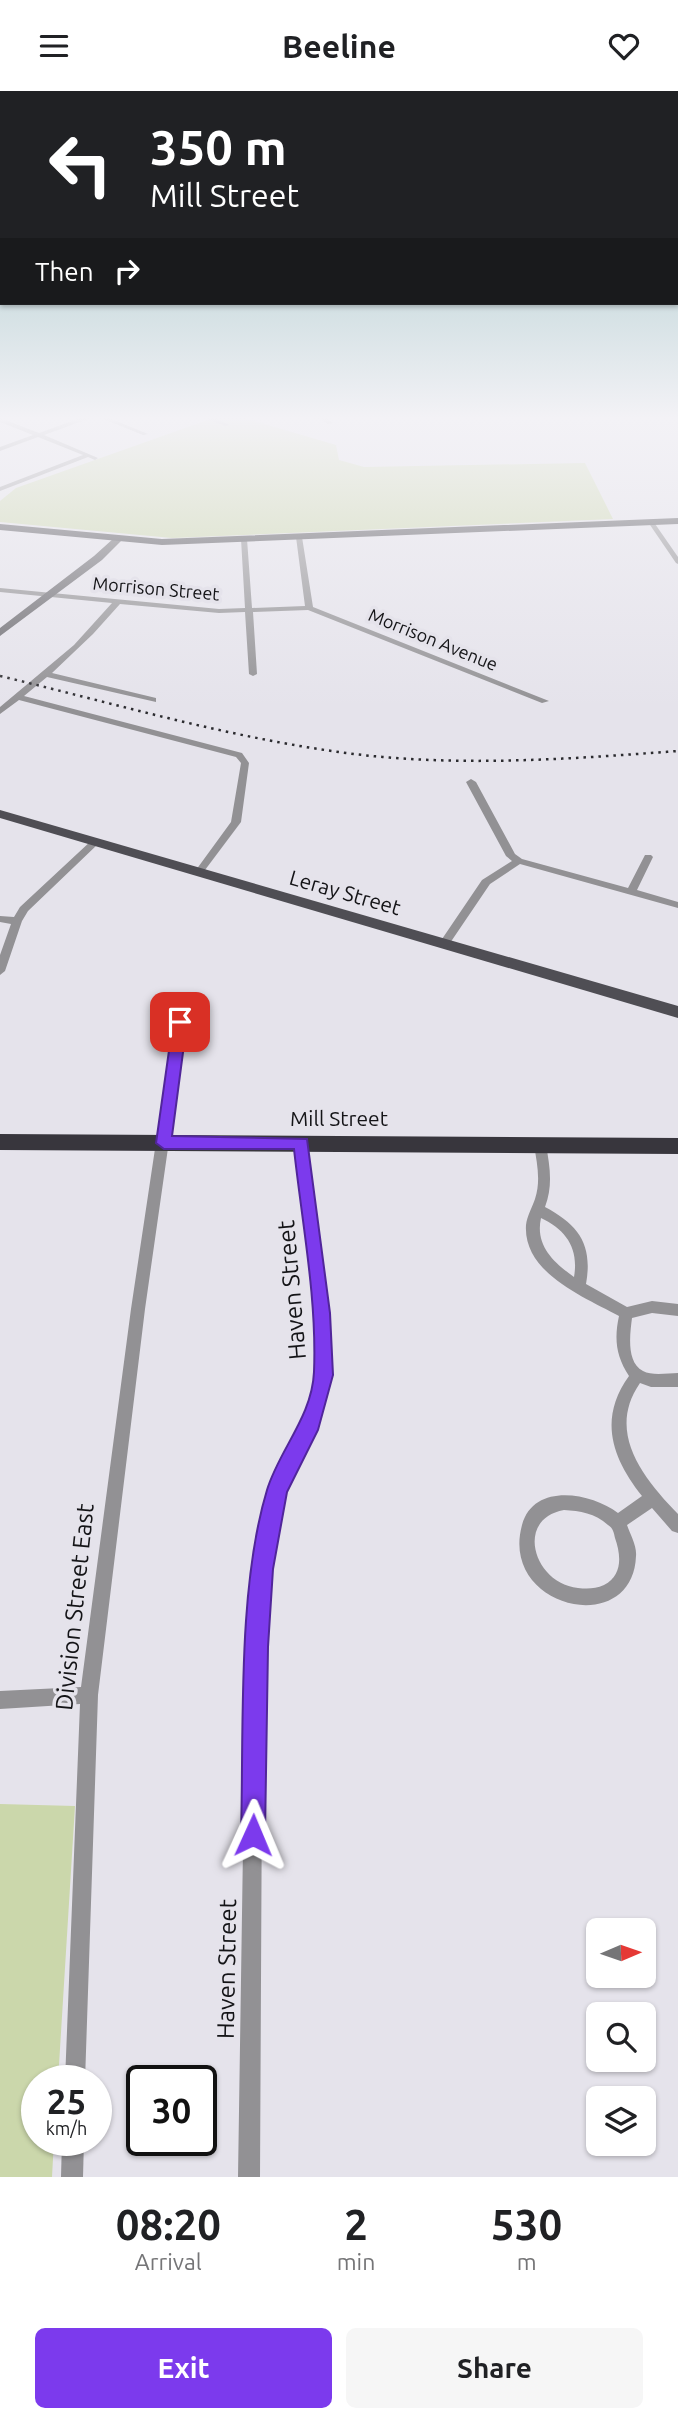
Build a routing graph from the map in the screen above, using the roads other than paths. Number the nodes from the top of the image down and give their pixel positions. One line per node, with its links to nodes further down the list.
1 (678, 520): 2 (main road)
2 (651, 522): 4 (main road); 7 (street)
3 (0, 527): 6 (main road)
4 (299, 537): 5 (main road); 11 (street)
5 (244, 539): 6 (main road); 12 (street)
6 (117, 540): 9 (street)
7 (678, 562)
8 (0, 590): 9 (street, Morrison Street)
9 (48, 595): 10 (street, Morrison Street); 13 (street)
10 (117, 602): 12 (street, Morrison Street); 14 (street)
11 (309, 608): 12 (street, Morrison Street); 18 (street, Morrison Avenue)
12 (249, 611): 15 (street)
13 (0, 633)
14 (46, 674): 16 (street); 17 (street)
15 (253, 674)
16 (18, 697): 19 (street); 25 (street)
17 (153, 700)
18 (545, 701)
19 (0, 711)
20 (471, 782): 24 (street)
21 (0, 814): 22 (main road, Leray Street)
22 (95, 842): 25 (main road, Leray Street); 29 (street)
23 (648, 857): 26 (street)
24 (519, 861): 26 (street); 30 (street)
25 (199, 872): 30 (main road, Leray Street)
26 (631, 892): 27 (street)
27 (678, 905)
28 (0, 919): 29 (street)
29 (17, 921): 31 (street)
30 (444, 944): 32 (main road, Leray Street)
31 (0, 971)
32 (678, 1012)
33 (180, 1022): 35 (street)
34 (0, 1142): 35 (highway, Mill Street)
35 (164, 1143): 36 (highway, Mill Street); 48 (street, Division Street East)
36 (301, 1143): 37 (highway, Mill Street); 53 (street, Haven Street)
37 (540, 1145): 38 (highway, Mill Street); 39 (street)
38 (678, 1146)
39 (538, 1210): 40 (street); 40 (street)
40 (579, 1286): 42 (street)
41 (678, 1310): 42 (street)
42 (626, 1313): 43 (street)
43 (637, 1376): 44 (street); 45 (street)
44 (678, 1380)
45 (652, 1499): 46 (street); 47 (street)
46 (618, 1522): 46 (street)
47 (678, 1525)
48 (89, 1695): 49 (street); 50 (street, Division Street East)
49 (0, 1700)
50 (76, 2065)
51 (73, 2156): 52 (street)
52 (72, 2177)
53 (249, 2177)

